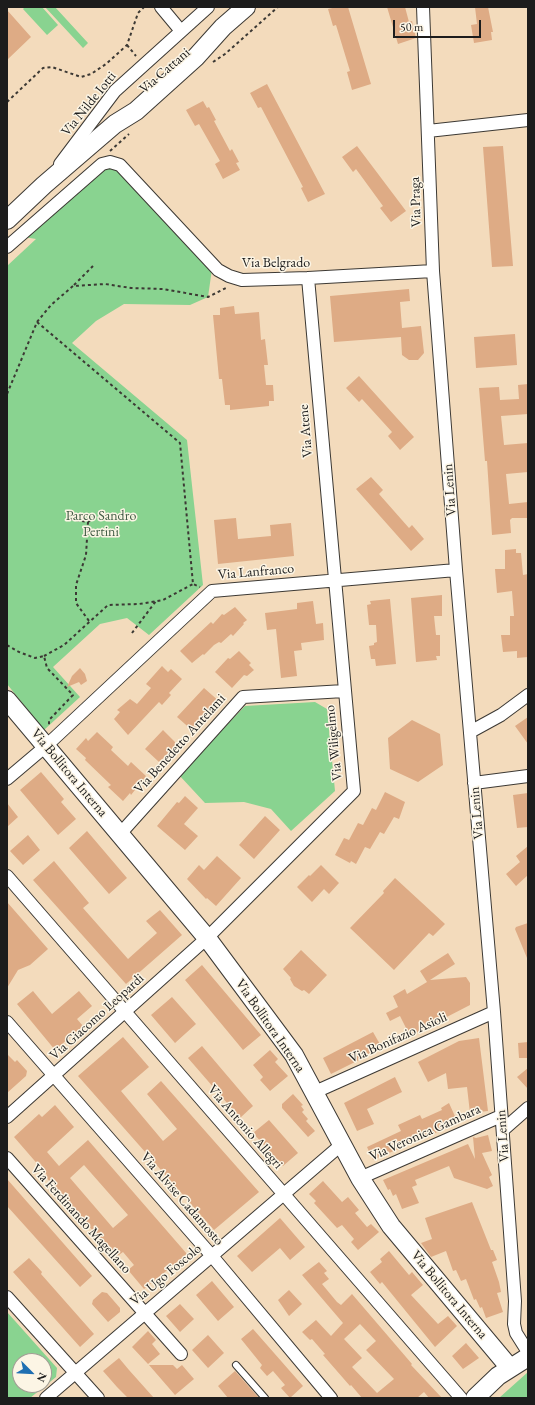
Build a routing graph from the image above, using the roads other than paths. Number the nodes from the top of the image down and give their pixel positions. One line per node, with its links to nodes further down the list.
1 (161, 7): 5 (street)
2 (208, 7): 5 (street, Via Nilde Iotti)
3 (246, 7): 8 (street, Via Cattani)
4 (423, 7): 7 (street, Via Praga)
5 (181, 31): 8 (street, Via Nilde Iotti)
6 (528, 120): 7 (street)
7 (428, 132): 11 (street, Via Praga)
8 (44, 185): 9 (street, Via Cattani)
9 (7, 220)
10 (7, 247): 12 (street, Via Belgrado)
11 (433, 271): 12 (street, Via Belgrado); 13 (street, Via Lenin)
12 (308, 278): 14 (street, Via Atene)
13 (456, 570): 14 (street, Via Lanfranco); 18 (street, Via Lenin)
14 (335, 581): 15 (street, Via Wiligelmo); 19 (street, Via Lanfranco)
15 (344, 691): 23 (street, Via Benedetto Antelami); 25 (street, Via Wiligelmo)
16 (528, 695): 18 (street)
17 (7, 700): 19 (street, Via Bollitora Interna)
18 (470, 732): 22 (street, Via Lenin)
19 (46, 746): 21 (street, Via Lanfranco); 23 (street, Via Bollitora Interna)
20 (528, 776): 22 (street)
21 (7, 779)
22 (474, 783): 26 (street, Via Lenin)
23 (120, 834): 25 (street, Via Bollitora Interna)
24 (7, 876): 27 (street, Via Antonio Allegri)
25 (206, 938): 27 (street, Via Giacomo Leopardi); 30 (street, Via Bollitora Interna)
26 (494, 1012): 30 (street, Via Bonifazio Asioli); 32 (street, Via Lenin)
27 (125, 1013): 29 (street, Via Giacomo Leopardi); 38 (street, Via Antonio Allegri)
28 (7, 1022): 29 (street, Via Alvise Cadamosto)
29 (55, 1076): 33 (street, Via Giacomo Leopardi); 39 (street, Via Alvise Cadamosto)
30 (315, 1092): 35 (street, Via Bollitora Interna)
31 (528, 1108): 34 (street)
32 (501, 1116): 34 (street, Via Lenin); 37 (street, Via Veronica Gambara)
33 (7, 1117)
34 (502, 1130): 42 (street, Via Lenin)
35 (341, 1145): 37 (street, Via Bollitora Interna); 38 (street, Via Ugo Foscolo)
36 (7, 1158): 41 (street, Via Ferdinando Magellano)
37 (360, 1178): 46 (street, Via Bollitora Interna)
38 (283, 1195): 39 (street, Via Ugo Foscolo); 52 (street, Via Antonio Allegri)
39 (212, 1256): 41 (street, Via Ugo Foscolo); 51 (street, Via Alvise Cadamosto)
40 (7, 1297): 47 (street)
41 (145, 1313): 43 (street, Via Ferdinando Magellano); 47 (street, Via Ugo Foscolo)
42 (528, 1352)
43 (180, 1354)
44 (528, 1357): 46 (street)
45 (236, 1365): 50 (lane)
46 (510, 1368): 53 (street)
47 (75, 1373): 48 (street, Via Ugo Foscolo); 49 (street)
48 (46, 1398)
49 (98, 1398)
50 (264, 1398)
51 (331, 1398)
52 (460, 1398)
53 (475, 1398)

